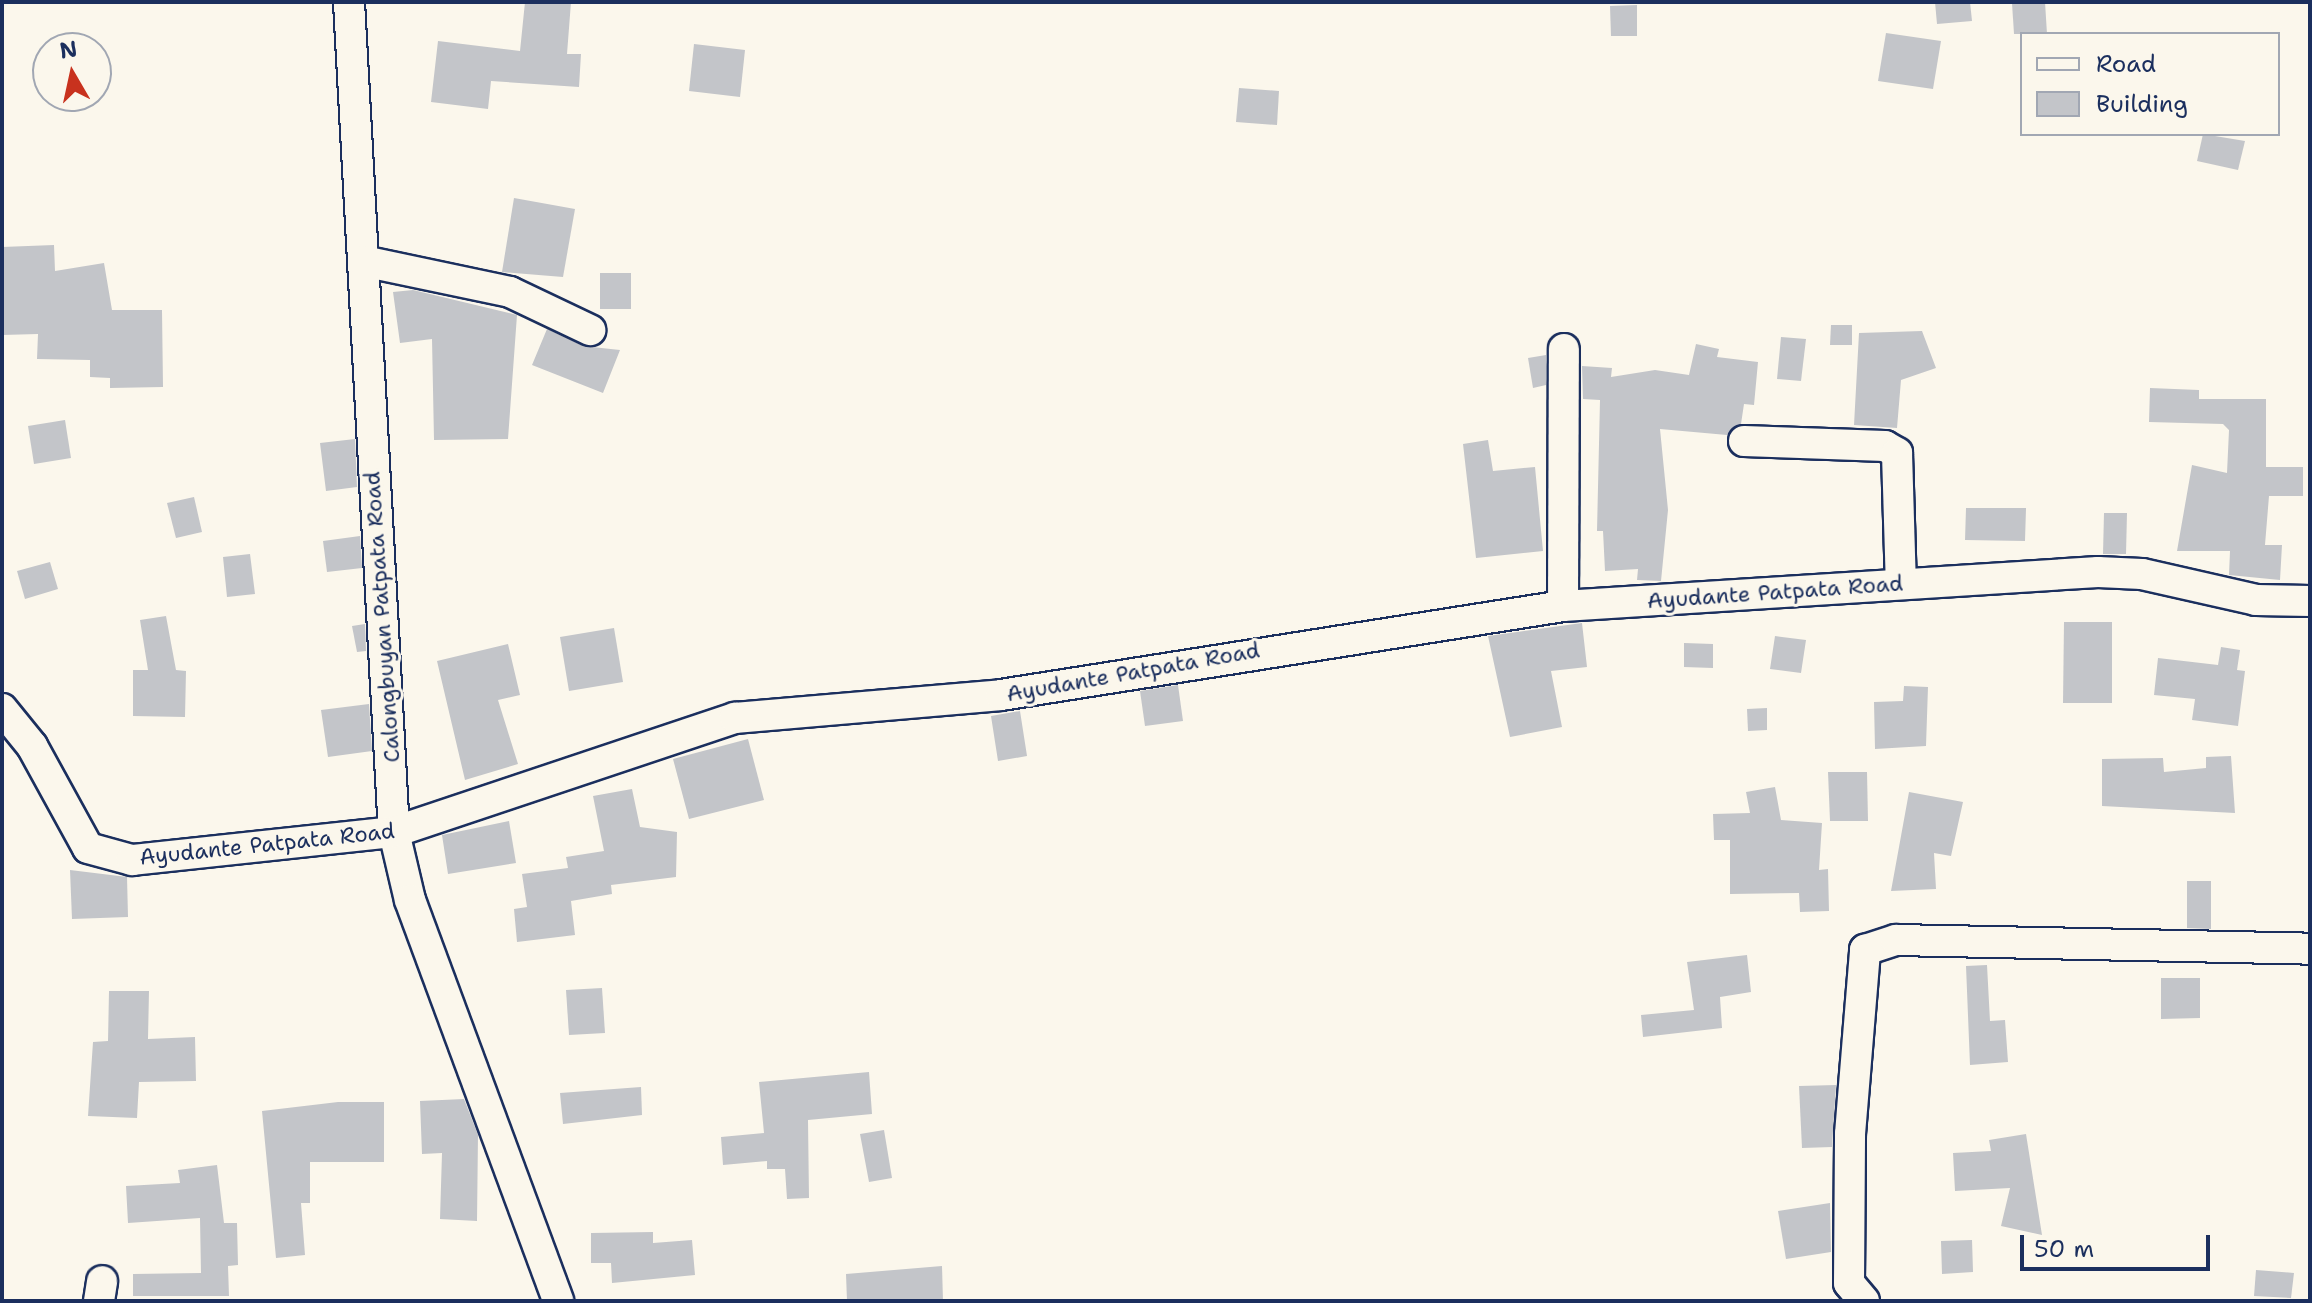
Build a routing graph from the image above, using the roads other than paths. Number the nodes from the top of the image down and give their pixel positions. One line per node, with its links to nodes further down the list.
1 (349, 2): 2 (street, Calongbuyan Patpata Road)
2 (363, 261): 3 (street); 10 (street, Calongbuyan Patpata Road)
3 (590, 330)
4 (1564, 349): 8 (street)
5 (1744, 441): 6 (street)
6 (1901, 584): 7 (street, Ayudante Patpata Road); 8 (street, Ayudante Patpata Road)
7 (2310, 601)
8 (1563, 606): 10 (street, Ayudante Patpata Road)
9 (2, 709): 10 (street, Ayudante Patpata Road)
10 (394, 832): 12 (street, Calongbuyan Patpata Road)
11 (2310, 949): 13 (street)
12 (558, 1301)
13 (1864, 1301)

